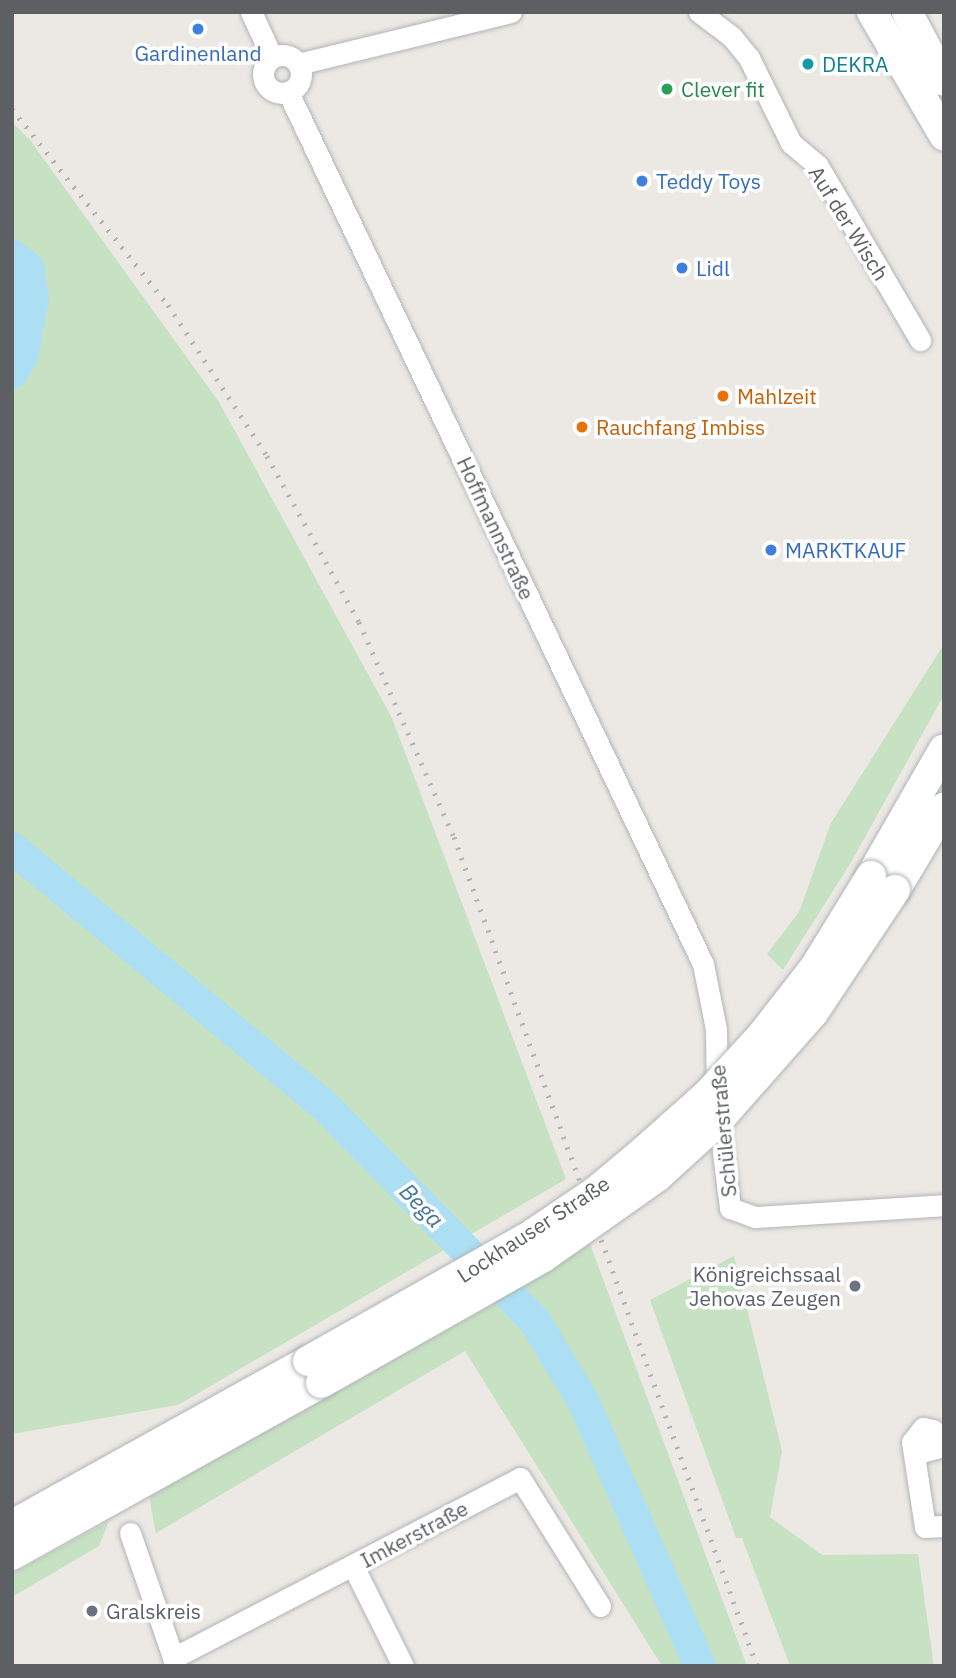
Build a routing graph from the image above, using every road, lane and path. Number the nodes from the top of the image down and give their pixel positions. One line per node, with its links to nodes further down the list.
1 (251, 12): 6 (street)
2 (511, 12): 7 (street)
3 (699, 12): 11 (street, Auf der Wisch)
4 (873, 12): 10 (main road)
5 (907, 12): 8 (main road)
6 (272, 57): 7 (street); 9 (street)
7 (298, 64): 9 (street)
8 (944, 81)
9 (288, 92): 15 (street, Hoffmannstraße)
10 (944, 135)
11 (920, 340)
12 (944, 749): 14 (main road, Lockhauser Straße)
13 (944, 808): 14 (main road, Lockhauser Straße)
14 (883, 883): 18 (main road, Lockhauser Straße, bridge)
15 (703, 964): 16 (street, Schülerstraße)
16 (944, 1205)
17 (915, 1454): 20 (street)
18 (90, 1497): 19 (main road, Lockhauser Straße); 22 (main road, Lockhauser Straße)
19 (12, 1525)
20 (944, 1526)
21 (130, 1533): 25 (street)
22 (12, 1555)
23 (353, 1566): 24 (street, Imkerstraße); 25 (street, Imkerstraße); 26 (street)
24 (600, 1606)
25 (175, 1662)
26 (403, 1666)

